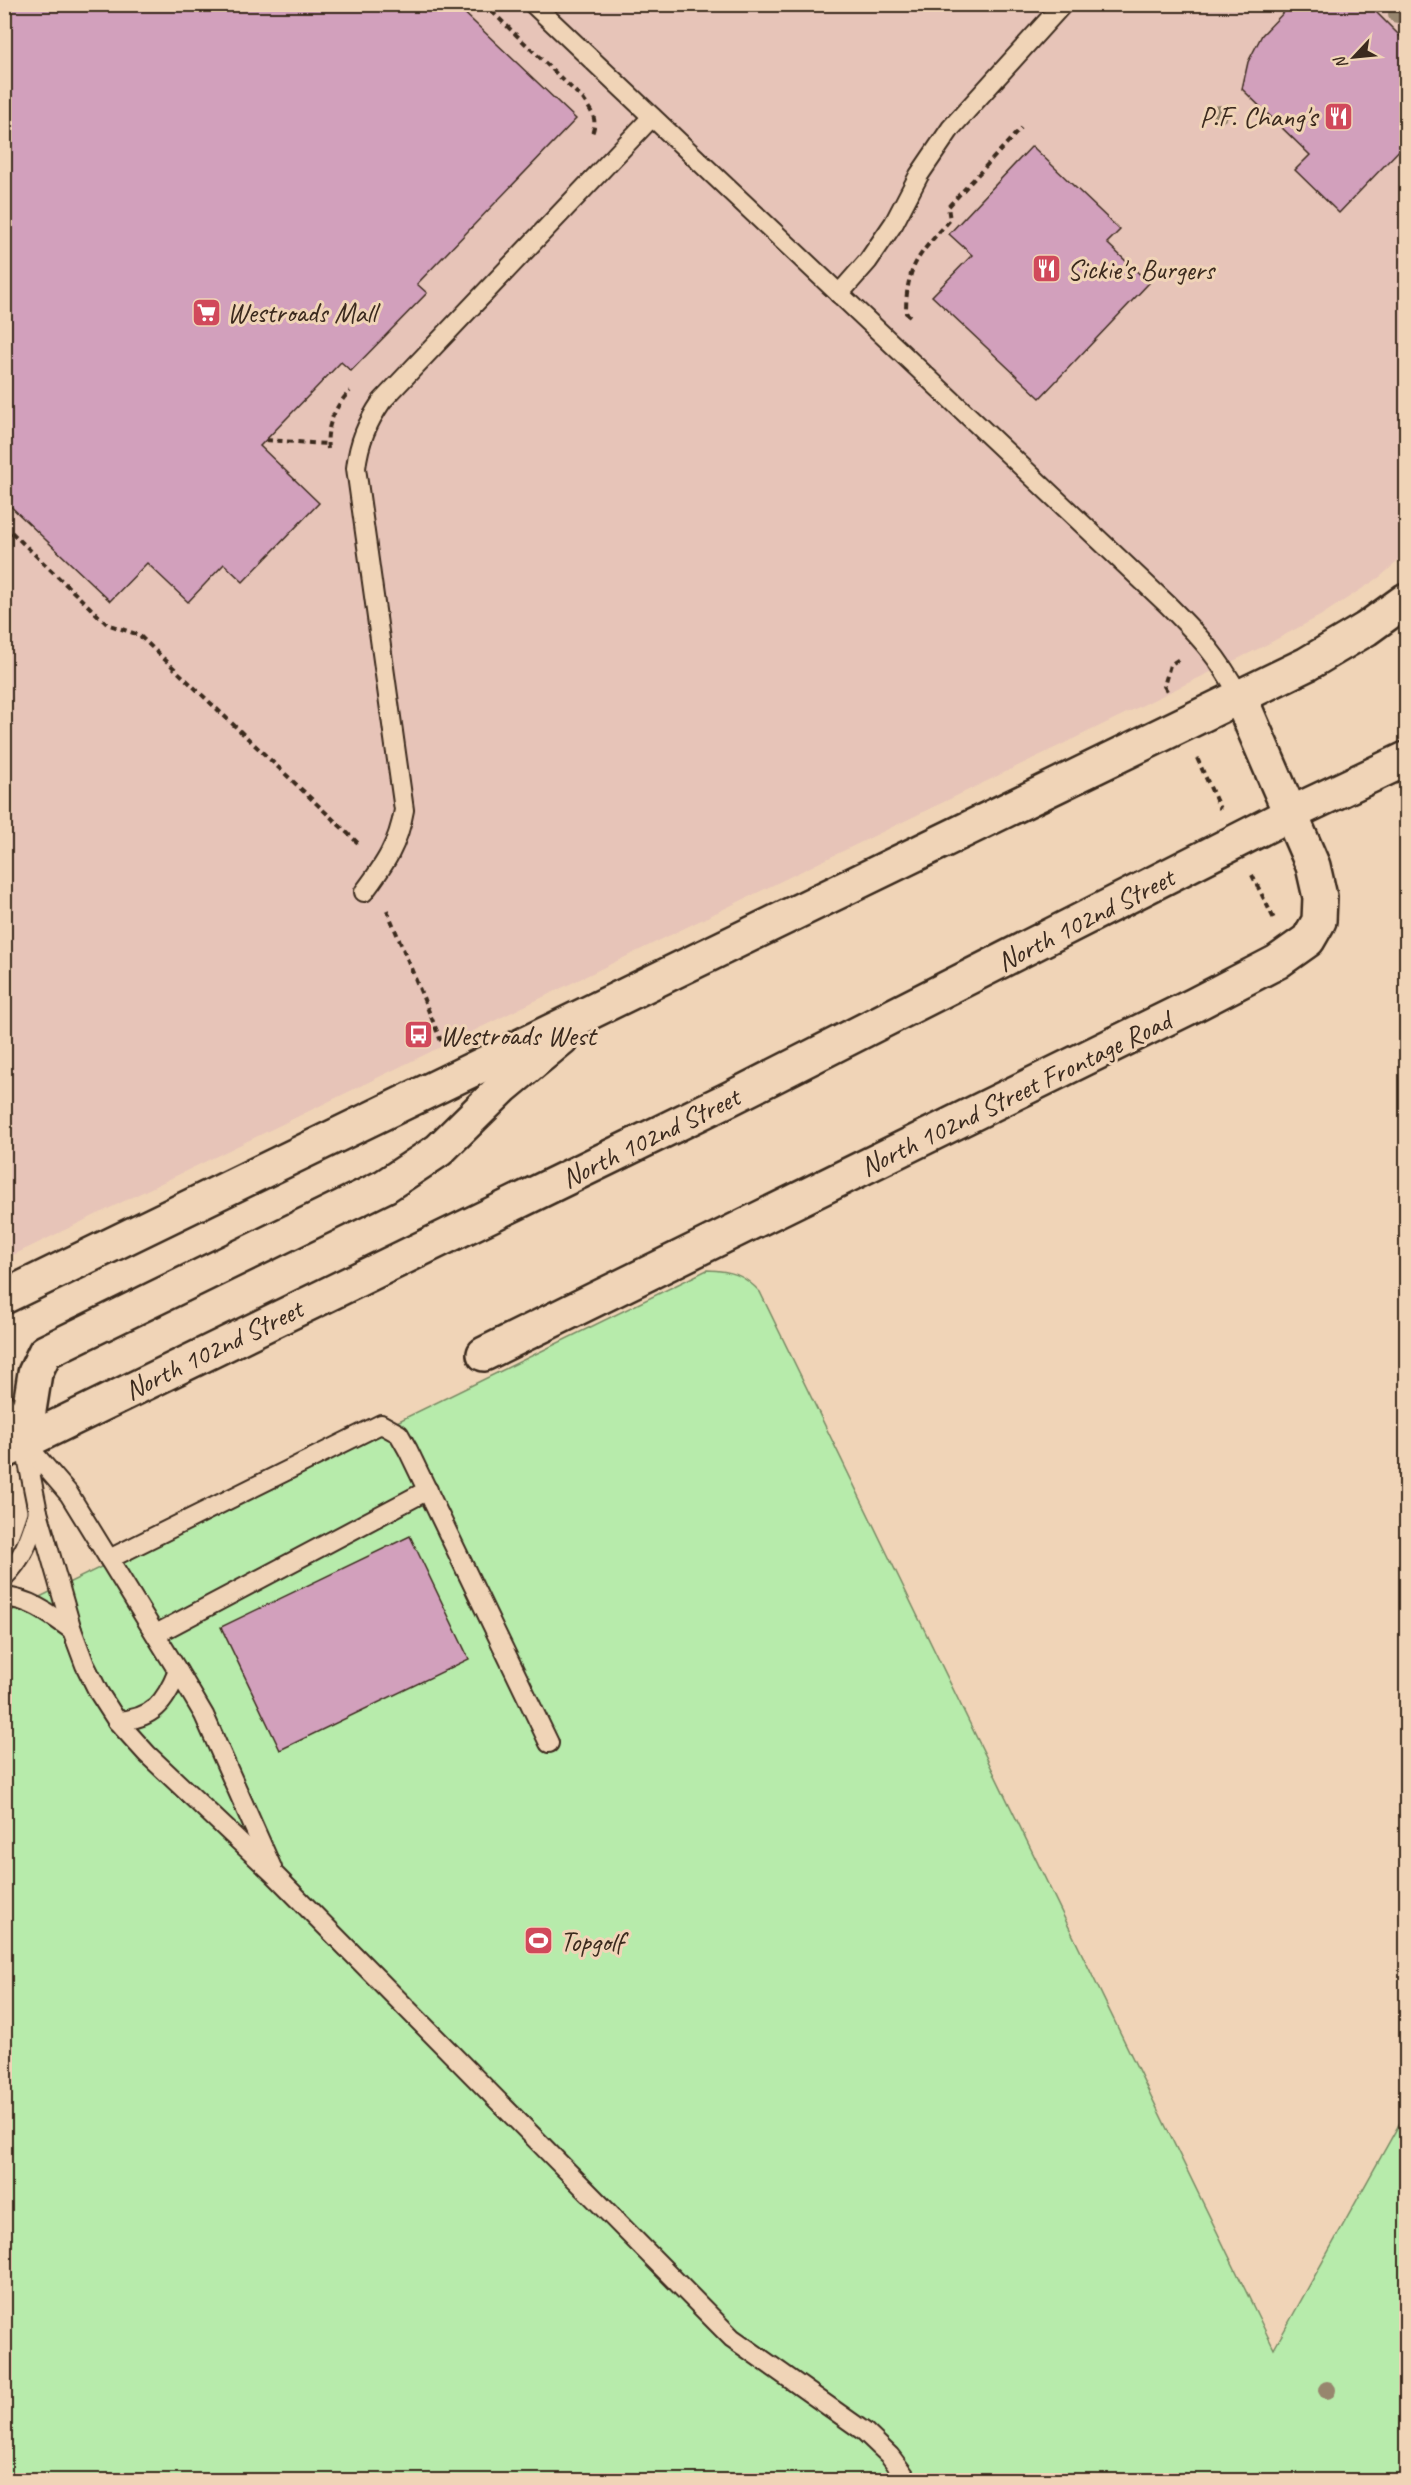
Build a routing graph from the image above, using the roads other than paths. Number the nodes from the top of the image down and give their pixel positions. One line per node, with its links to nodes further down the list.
1 (533, 4): 3 (lane)
2 (1063, 4): 4 (lane)
3 (652, 117): 4 (lane); 9 (lane)
4 (839, 294): 6 (lane)
5 (1407, 600): 6 (main road)
6 (1240, 697): 8 (main road, North 102nd Street Frontage Road); 10 (main road)
7 (1407, 759): 8 (main road, North 102nd Street)
8 (1292, 813): 12 (main road, North 102nd Street Frontage Road); 14 (main road, North 102nd Street)
9 (370, 885)
10 (602, 1005): 11 (main road); 14 (main road)
11 (4, 1296)
12 (484, 1354)
13 (4, 1402): 14 (lane)
14 (14, 1447): 16 (lane); 17 (lane)
15 (428, 1490): 17 (lane); 21 (lane); 24 (lane)
16 (38, 1512): 18 (lane); 20 (lane)
17 (109, 1559): 21 (lane)
18 (4, 1577)
19 (4, 1598): 20 (lane)
20 (72, 1630): 23 (lane)
21 (156, 1634): 22 (lane)
22 (178, 1671): 23 (lane); 25 (lane)
23 (117, 1720): 25 (lane)
24 (549, 1743)
25 (276, 1876): 26 (lane)
26 (908, 2481)

